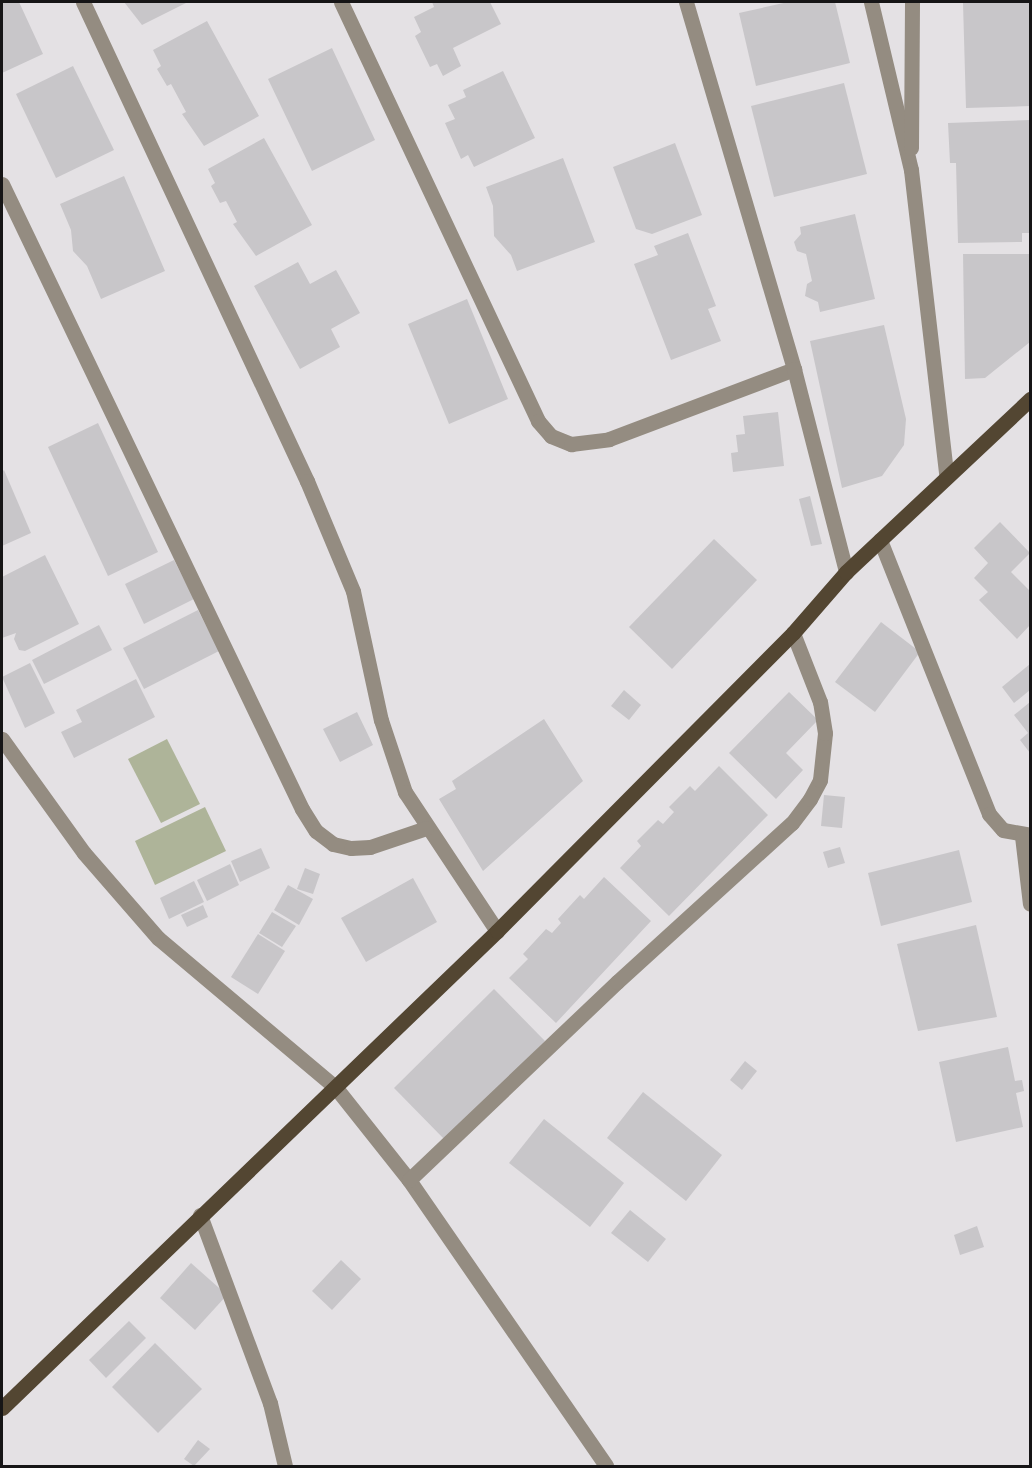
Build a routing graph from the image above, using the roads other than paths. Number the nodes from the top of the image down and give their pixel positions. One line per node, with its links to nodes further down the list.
1 (83, 2): 15 (street)
2 (341, 2): 8 (street)
3 (686, 2): 8 (street)
4 (871, 2): 6 (street)
5 (912, 2): 6 (street)
6 (911, 170): 10 (street)
7 (2, 183): 15 (street)
8 (794, 369): 12 (street)
9 (1030, 399): 10 (main road)
10 (946, 474): 11 (main road)
11 (880, 540): 12 (main road); 16 (street)
12 (846, 572): 13 (main road)
13 (793, 633): 18 (main road); 20 (street)
14 (2, 739): 19 (street)
15 (426, 828): 18 (street)
16 (1026, 836): 17 (street)
17 (1030, 904)
18 (497, 931): 19 (main road)
19 (336, 1088): 20 (street); 21 (main road)
20 (409, 1180): 24 (street)
21 (200, 1215): 22 (main road); 23 (street)
22 (2, 1408)
23 (285, 1467)
24 (606, 1467)

